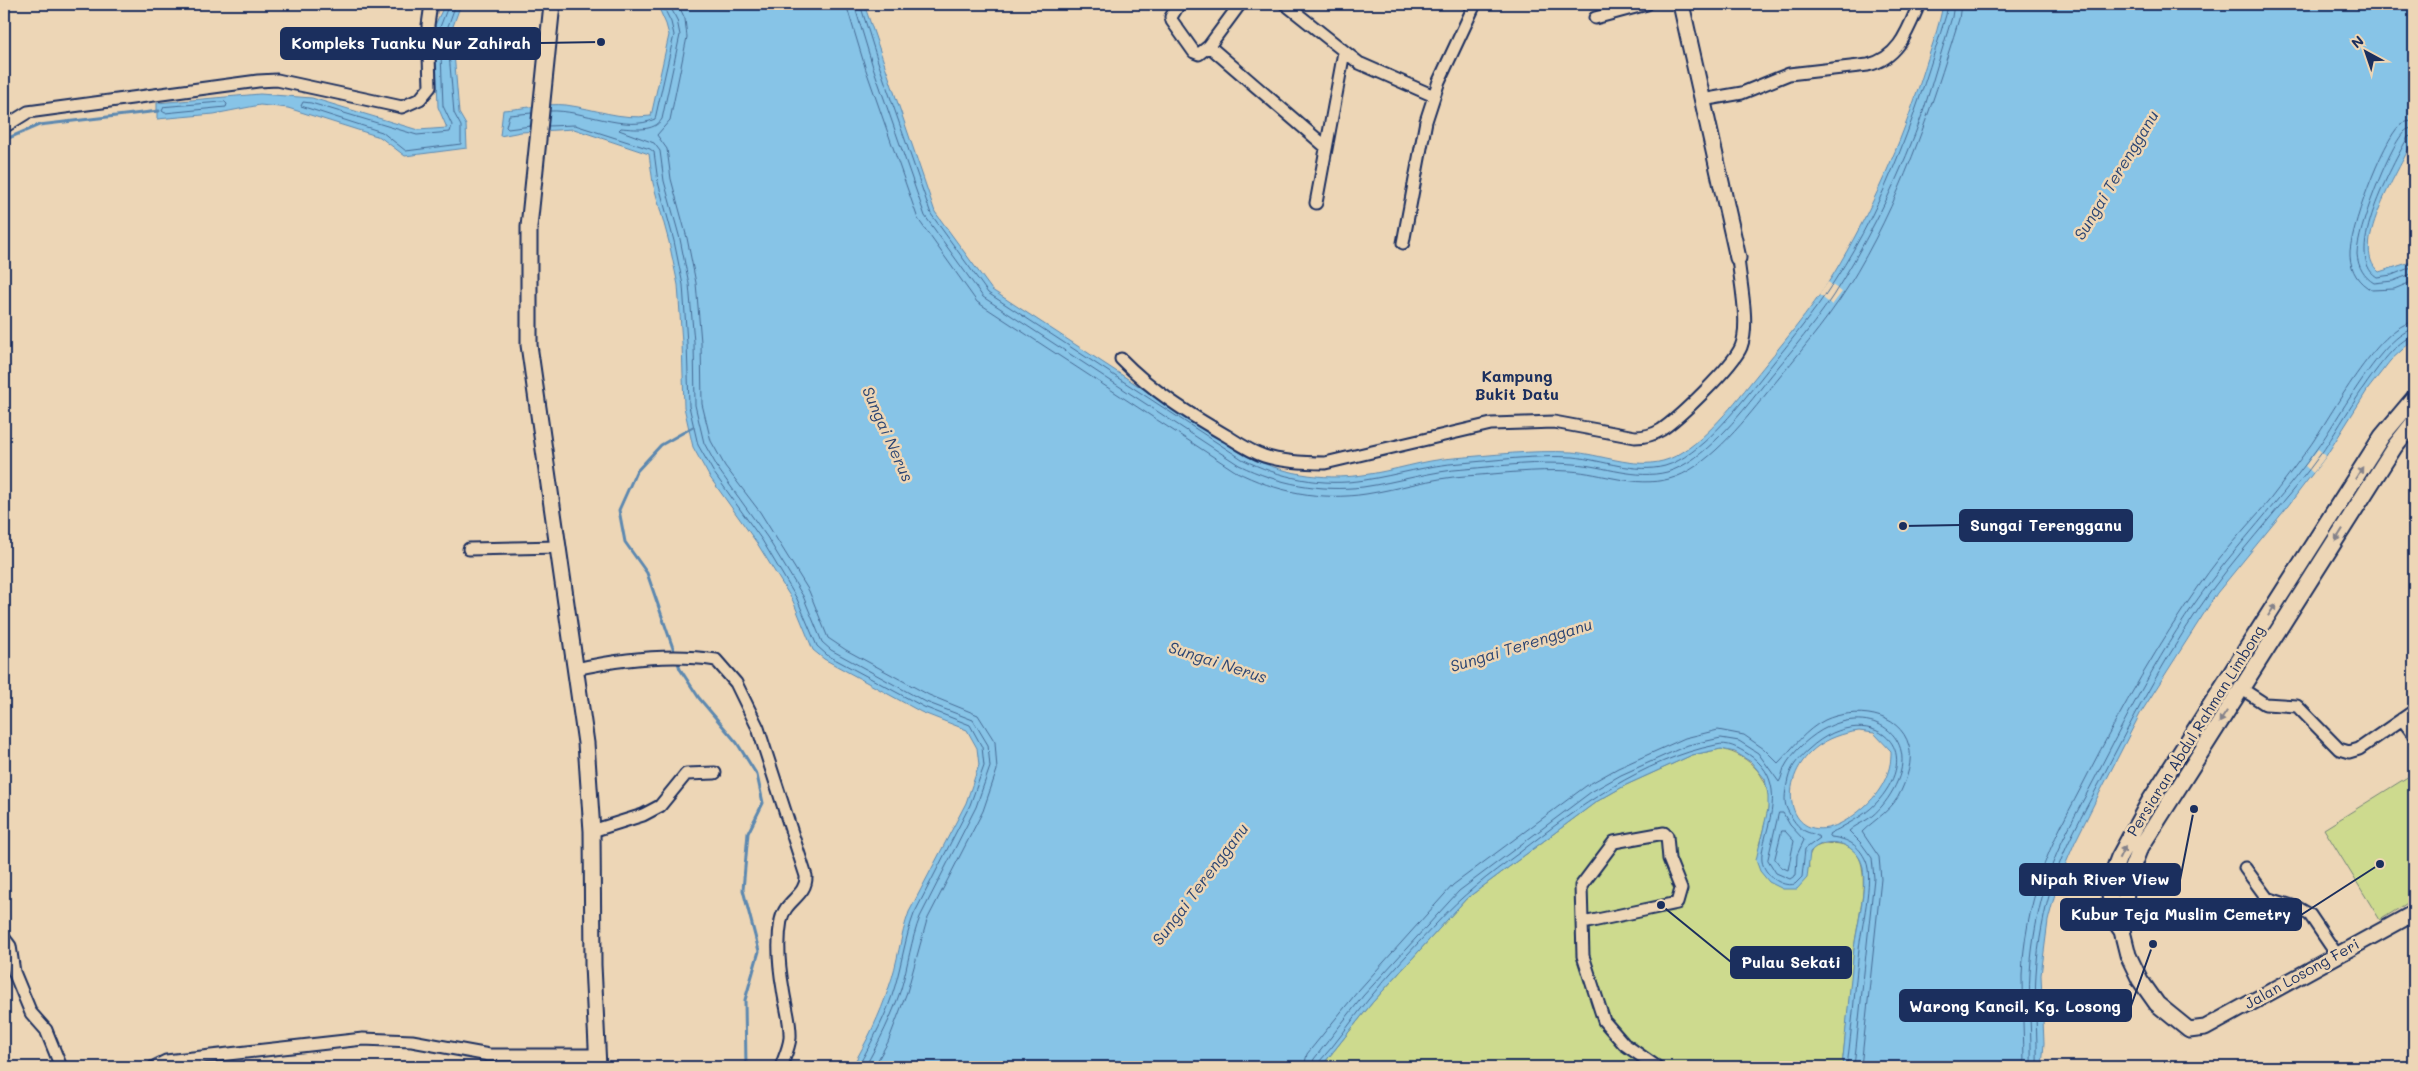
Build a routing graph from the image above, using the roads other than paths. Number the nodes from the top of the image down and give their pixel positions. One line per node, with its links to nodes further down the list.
1 (431, 4): 15 (street)
2 (552, 4): 23 (street)
3 (1179, 4): 11 (street)
4 (1240, 4): 11 (street)
5 (1285, 4): 12 (street)
6 (1475, 4): 13 (street)
7 (1647, 4): 10 (street)
8 (1682, 4): 14 (street)
9 (1920, 4): 14 (street)
10 (1595, 18)
11 (1209, 46): 16 (street)
12 (1344, 52): 13 (street); 16 (street)
13 (1434, 96): 18 (street)
14 (1702, 100): 19 (street)
15 (4, 127)
16 (1326, 147): 17 (street)
17 (1316, 203)
18 (1402, 243)
19 (1738, 258): 20 (street)
20 (1121, 360)
21 (2414, 398): 35 (street, Persiaran Abdul Rahman Limbong, one-way to 21)
22 (2414, 422): 26 (street, Persiaran Abdul Rahman Limbong, one-way to 26)
23 (559, 547): 24 (street); 25 (street)
24 (469, 549)
25 (576, 669): 31 (street); 43 (street)
26 (2242, 689): 28 (street); 35 (street, Persiaran Abdul Rahman Limbong, one-way to 35)
27 (2414, 711): 28 (street)
28 (2402, 718): 29 (street)
29 (2414, 735)
30 (715, 773): 31 (street)
31 (592, 831): 39 (street)
32 (2245, 868): 37 (street)
33 (2414, 913): 37 (street, Jalan Losong Feri)
34 (1582, 923): 44 (street)
35 (2122, 931): 37 (street, Jalan Losong Feri)
36 (4, 938): 40 (street)
37 (2337, 955)
38 (546, 1056): 39 (street); 41 (street); 42 (street)
39 (598, 1061)
40 (61, 1067)
41 (154, 1067)
42 (541, 1067)
43 (781, 1067)
44 (1657, 1067)

